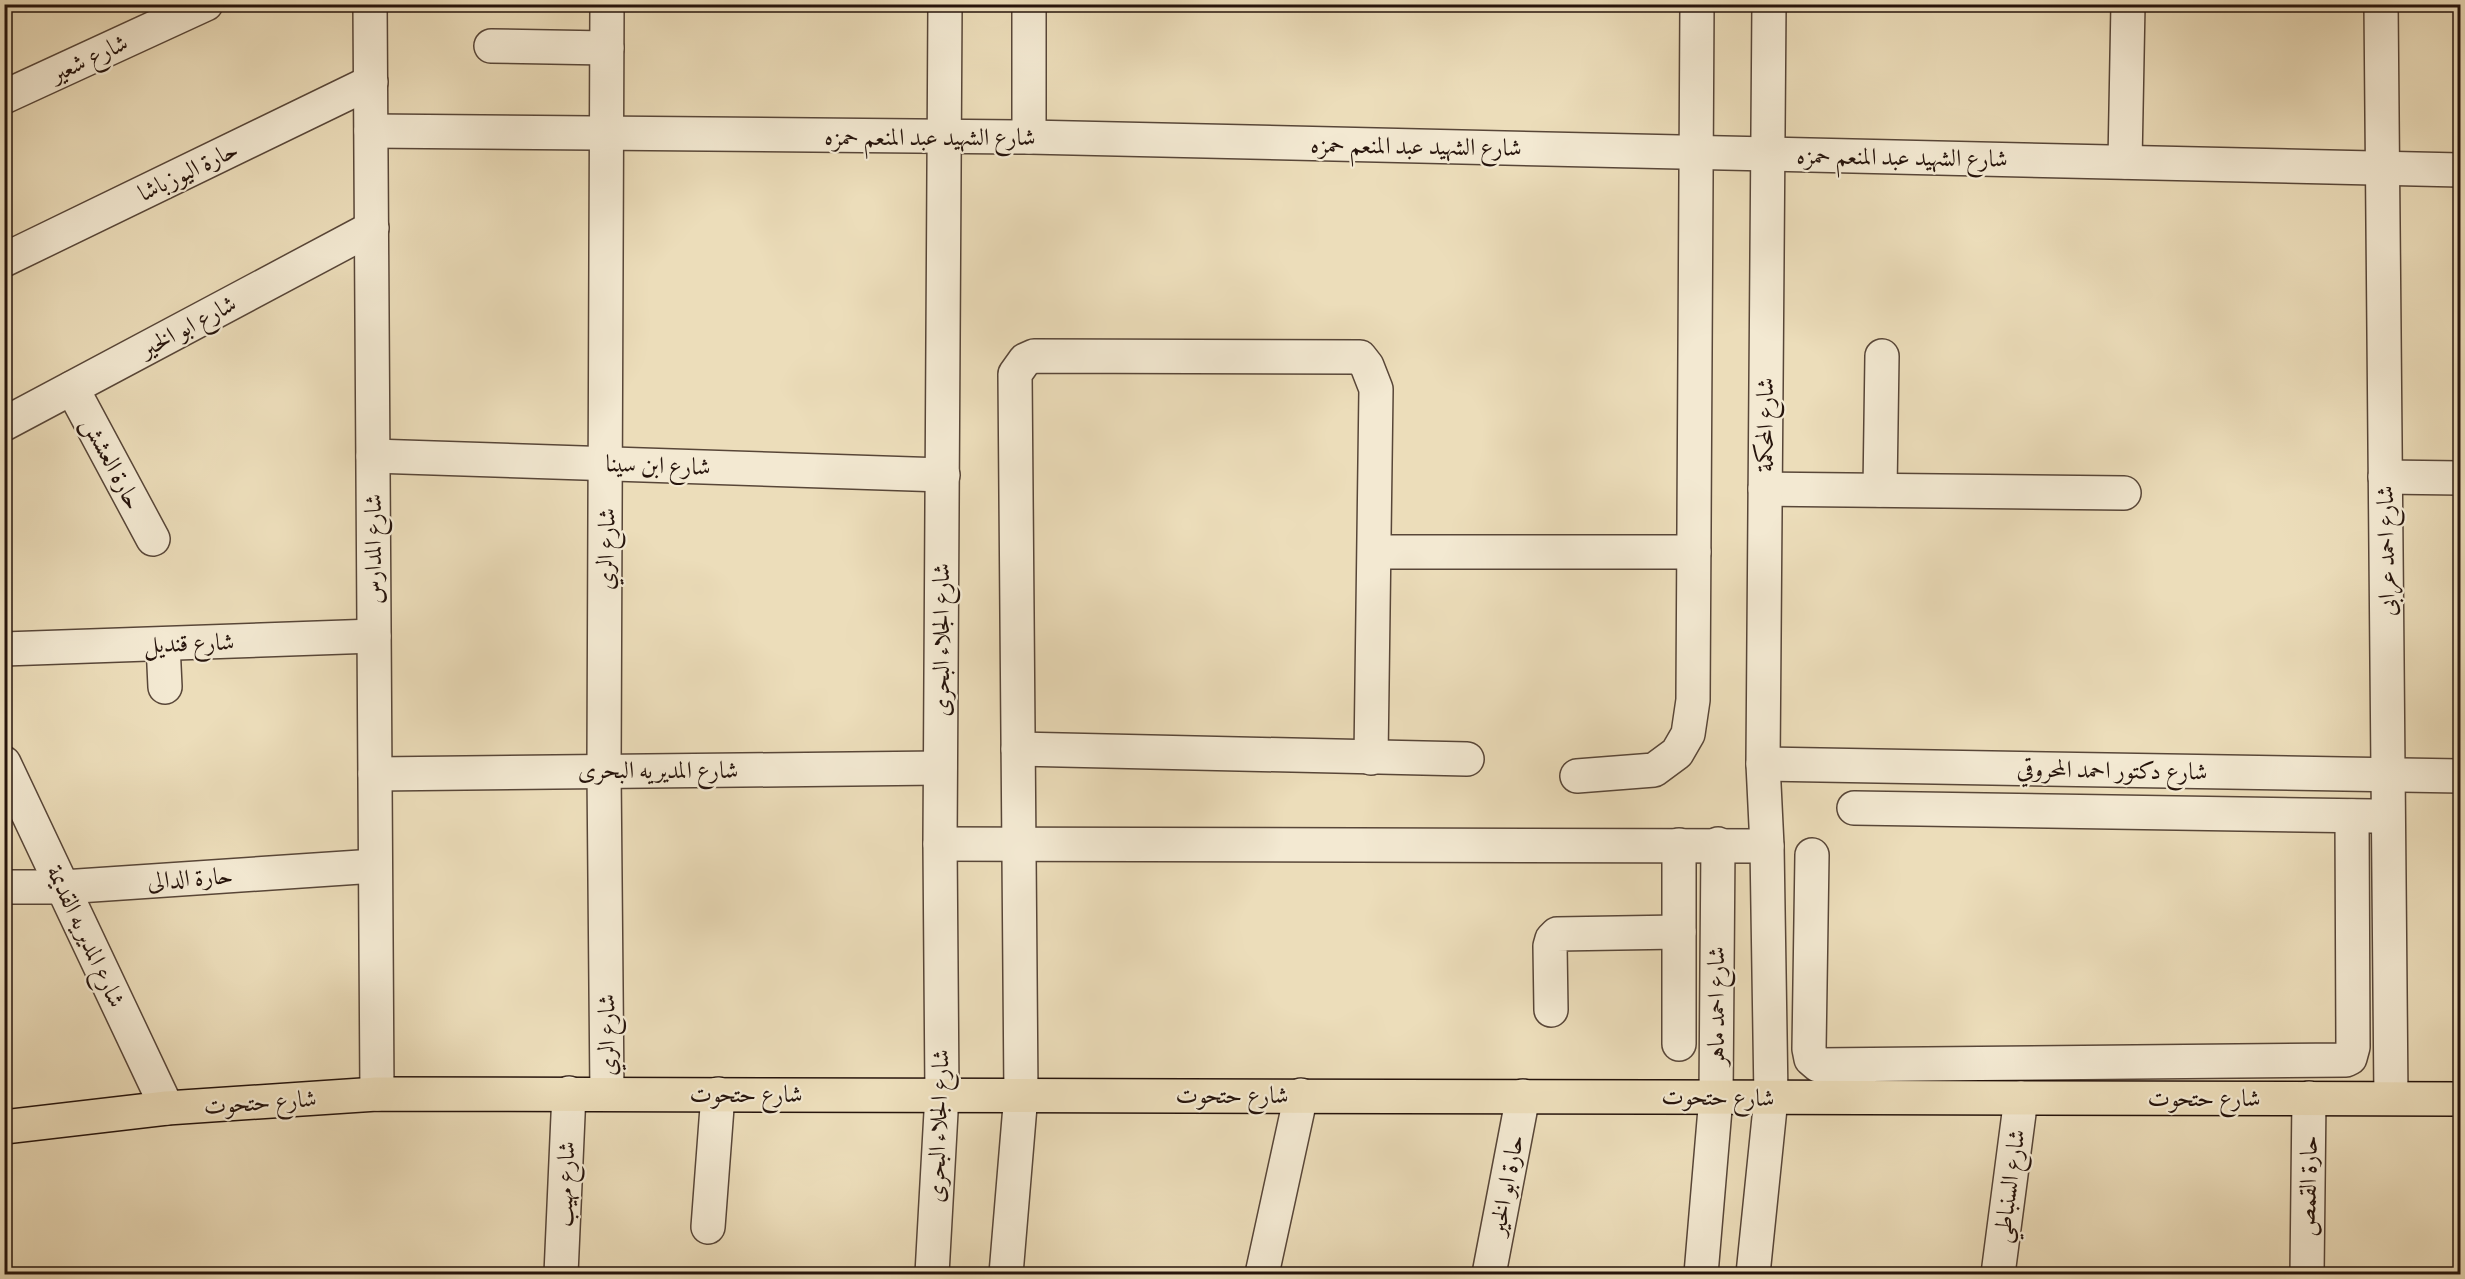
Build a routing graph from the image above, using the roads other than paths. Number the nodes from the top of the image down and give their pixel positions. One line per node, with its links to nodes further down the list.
1 (206, 4): 13 (street, شارع شعير)
2 (370, 4): 12 (street, شارع المدارس)
3 (607, 4): 11 (street, شارع الري)
4 (945, 4): 16 (street, شارع الجلاء البحرى)
5 (1029, 4): 17 (street)
6 (1697, 4): 18 (street)
7 (1769, 4): 19 (street, شارع المحكمة)
8 (2128, 4): 20 (street)
9 (2381, 4): 21 (street, شارع احمد عرابى)
10 (491, 46): 11 (street)
11 (607, 48): 15 (street, شارع الري)
12 (371, 82): 14 (street, شارع المدارس); 24 (street, حارة اليوزباشا)
13 (4, 97)
14 (371, 131): 15 (street, شارع الشهيد عبد المنعم حمزه); 23 (street, شارع المدارس)
15 (607, 135): 16 (street, شارع الشهيد عبد المنعم حمزه); 29 (street, شارع الري)
16 (945, 136): 17 (street, شارع الشهيد عبد المنعم حمزه); 30 (street, شارع الجلاء البحرى)
17 (1029, 137): 18 (street, شارع الشهيد عبد المنعم حمزه)
18 (1697, 152): 19 (street, شارع الشهيد عبد المنعم حمزه); 38 (street)
19 (1768, 153): 20 (street, شارع الشهيد عبد المنعم حمزه); 33 (street, شارع المحكمة)
20 (2125, 162): 21 (street, شارع الشهيد عبد المنعم حمزه)
21 (2383, 168): 22 (street, شارع الشهيد عبد المنعم حمزه); 31 (street, شارع احمد عرابى)
22 (2460, 170)
23 (372, 228): 26 (street, شارع ابو الخير); 28 (street, شارع المدارس)
24 (4, 260)
25 (1882, 356): 34 (street)
26 (72, 388): 27 (street, شارع ابو الخير); 36 (street, حارة العشش)
27 (4, 424)
28 (373, 456): 29 (street, شارع ابن سينا); 39 (street, شارع المدارس)
29 (607, 463): 30 (street, شارع ابن سينا); 49 (street, شارع الري)
30 (943, 475): 48 (street, شارع الجلاء البحرى)
31 (2385, 477): 32 (street); 51 (street, شارع احمد عرابى)
32 (2460, 478)
33 (1765, 489): 34 (street); 47 (street, شارع المحكمة)
34 (1880, 490): 35 (street)
35 (2124, 492)
36 (153, 539)
37 (1375, 552): 38 (street); 43 (street); 44 (street)
38 (1694, 552): 52 (street)
39 (374, 636): 40 (street, شارع قنديل); 50 (street, شارع المدارس)
40 (164, 644): 41 (street, شارع قنديل); 42 (street)
41 (4, 649)
42 (165, 687)
43 (1018, 749): 44 (street); 60 (street)
44 (1371, 758): 45 (street)
45 (1467, 759)
46 (4, 763): 64 (street, شارع المديريه القديمة)
47 (1763, 764): 51 (street, شارع دكتور احمد المحروقي); 61 (street, شارع المحكمة)
48 (940, 768): 49 (street, شارع المديريه البحرى); 57 (street, شارع الجلاء البحرى)
49 (604, 771): 50 (street, شارع المديريه البحرى); 72 (street, شارع الري)
50 (375, 774): 63 (street, شارع المدارس)
51 (2389, 775): 53 (street, شارع دكتور احمد المحروقي); 56 (street, شارع احمد عرابى)
52 (1577, 776)
53 (2460, 776)
54 (1854, 808): 55 (street)
55 (2352, 816): 56 (street); 69 (street)
56 (2389, 817): 82 (street, شارع احمد عرابى)
57 (940, 844): 60 (street); 74 (street, شارع الجلاء البحرى)
58 (1679, 844): 59 (street); 60 (street); 66 (street)
59 (1718, 844): 61 (street); 78 (street, شارع احمد ماهر)
60 (1019, 845): 75 (street)
61 (1767, 846): 79 (street)
62 (1812, 855): 69 (street)
63 (375, 866): 64 (street, حارة الدالى); 71 (street, شارع المدارس)
64 (63, 886): 65 (street, حارة الدالى); 85 (street, شارع المديريه القديمة)
65 (4, 887)
66 (1679, 932): 67 (street); 68 (street)
67 (1551, 1010)
68 (1679, 1044)
69 (2346, 1060): 83 (street)
70 (568, 1093): 71 (main road, شارع حتحوت); 72 (main road, شارع حتحوت); 88 (street, شارع مهيب)
71 (377, 1094): 85 (main road, شارع حتحوت)
72 (607, 1094): 73 (main road, شارع حتحوت)
73 (718, 1094): 74 (main road, شارع حتحوت); 87 (street)
74 (942, 1094): 75 (main road, شارع حتحوت); 89 (street, شارع الجلاء البحرى)
75 (1021, 1094): 76 (main road, شارع حتحوت); 90 (street)
76 (1301, 1095): 77 (main road, شارع حتحوت); 91 (street)
77 (1523, 1096): 78 (main road, شارع حتحوت); 92 (street, حارة ابو الخير)
78 (1716, 1097): 79 (main road, شارع حتحوت); 93 (street, شارع احمد ماهر)
79 (1771, 1098): 80 (main road, شارع حتحوت); 94 (street)
80 (2021, 1098): 81 (main road, شارع حتحوت); 95 (street, شارع السنباطي)
81 (2309, 1098): 83 (main road, شارع حتحوت); 96 (street, حارة القمص)
82 (2391, 1098): 83 (main road, شارع حتحوت); 84 (main road, شارع حتحوت)
83 (2345, 1099)
84 (2460, 1099)
85 (167, 1108): 86 (main road, شارع حتحوت)
86 (4, 1127)
87 (708, 1227)
88 (561, 1275)
89 (932, 1275)
90 (1006, 1275)
91 (1262, 1275)
92 (1489, 1275)
93 (1701, 1275)
94 (1753, 1275)
95 (1998, 1275)
96 (2307, 1275)

